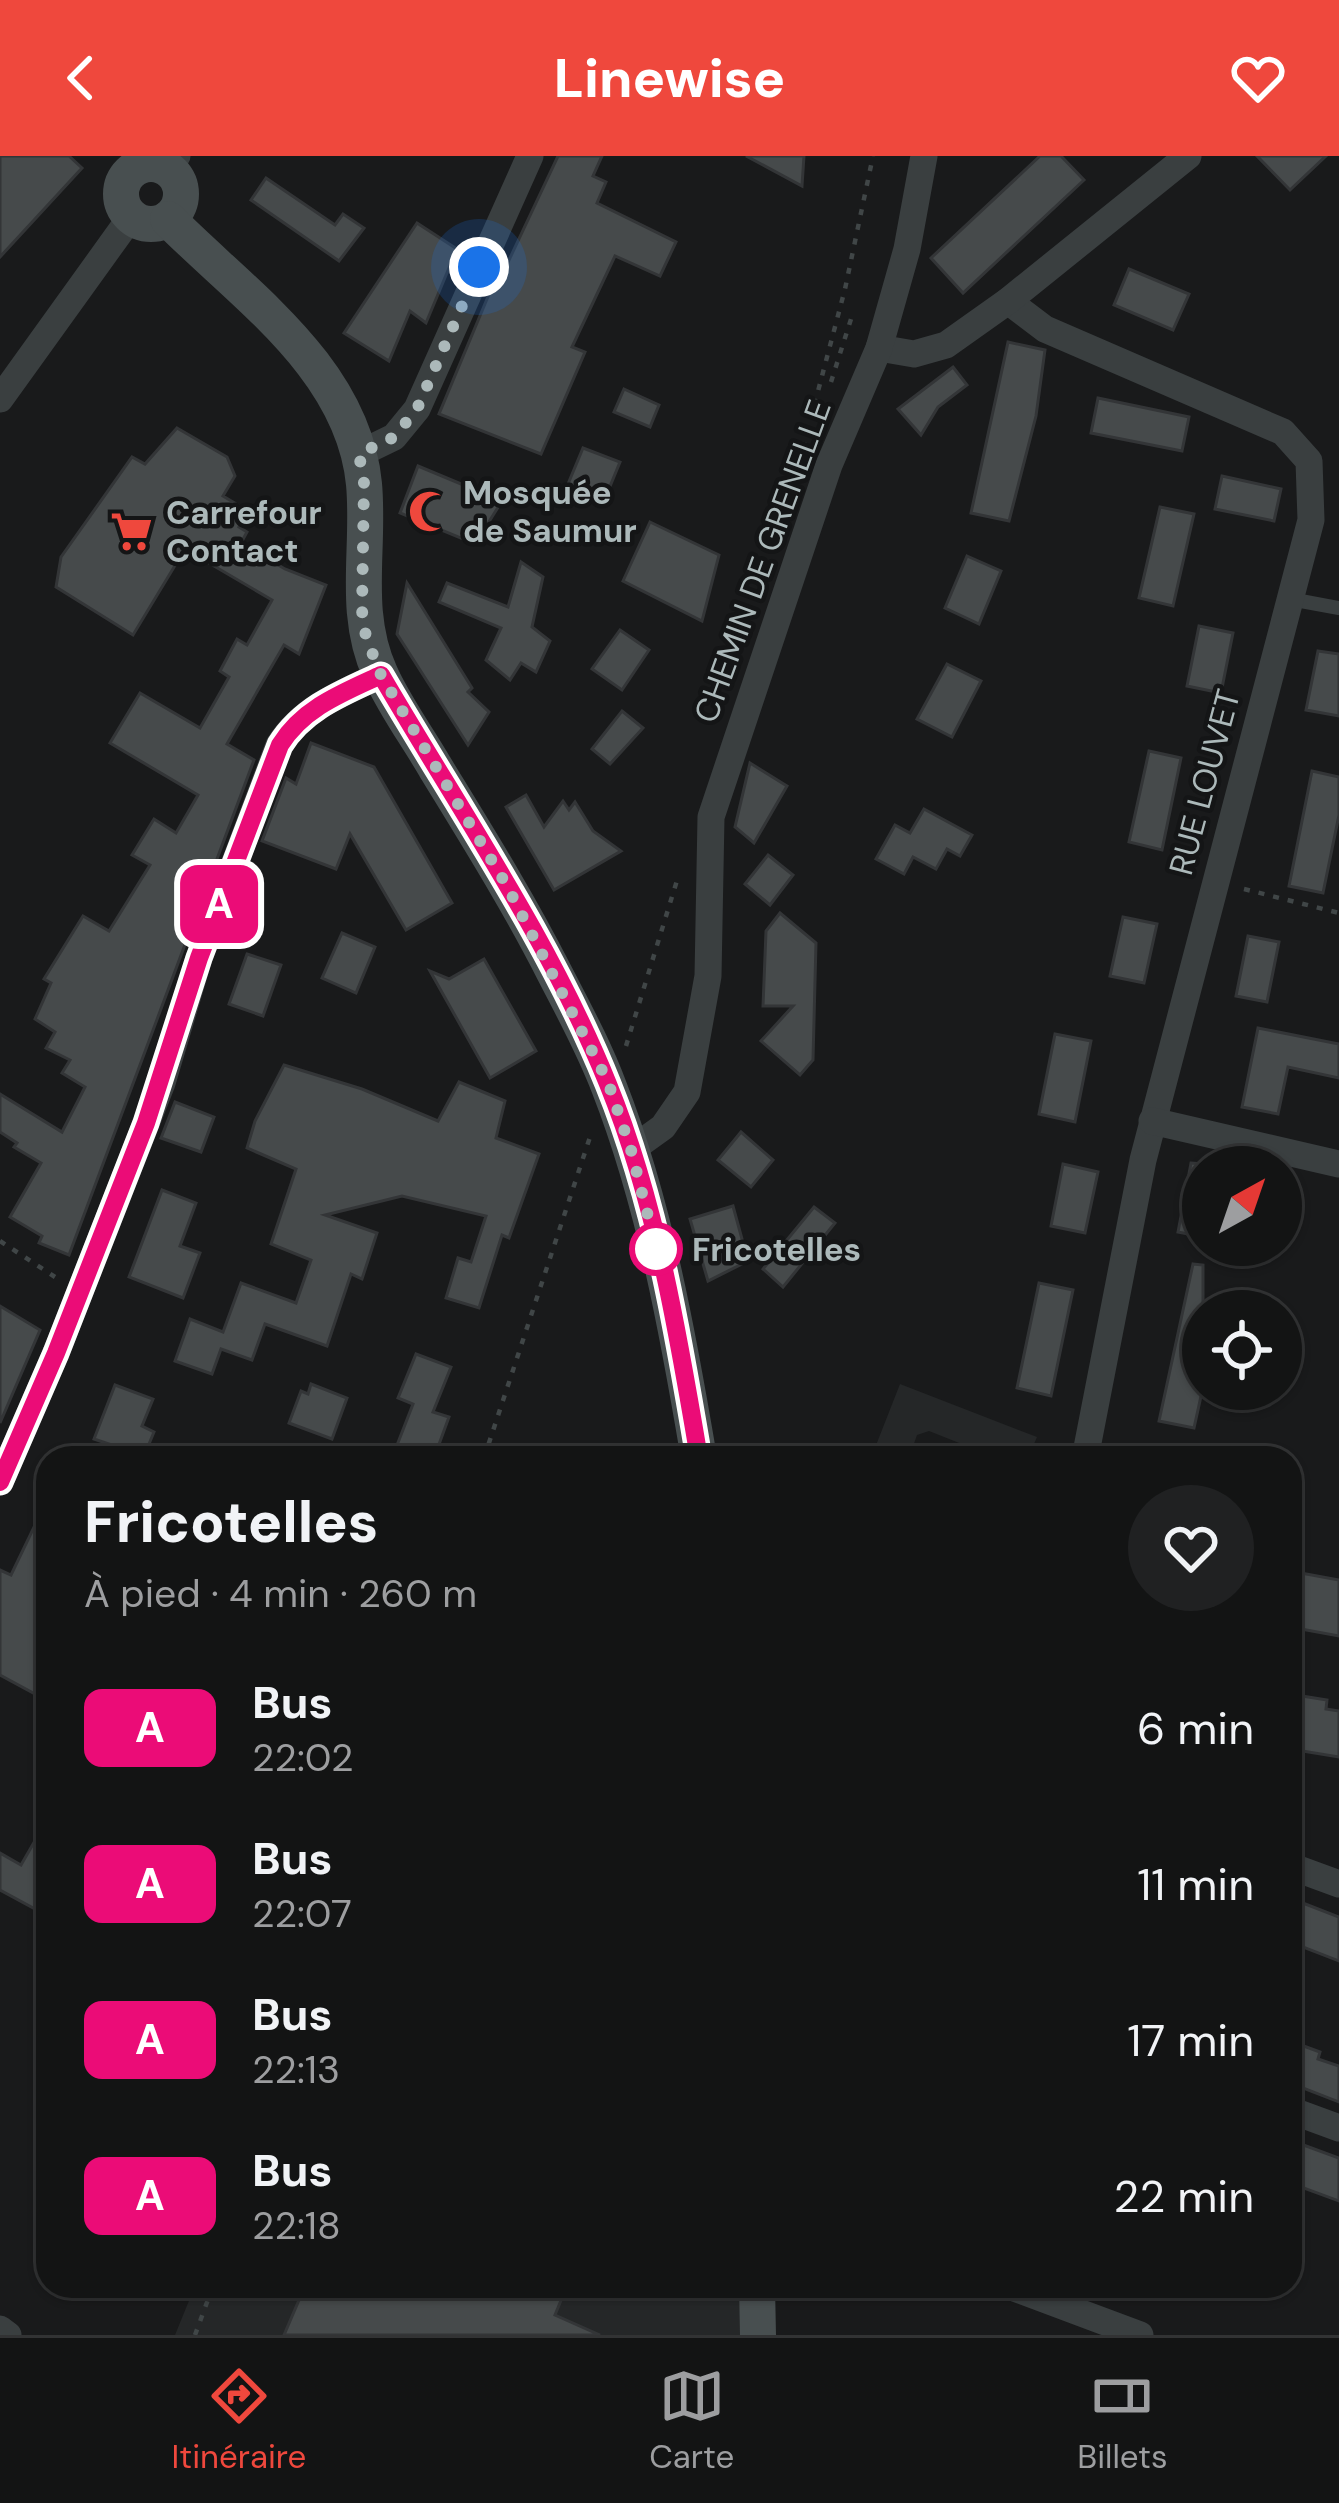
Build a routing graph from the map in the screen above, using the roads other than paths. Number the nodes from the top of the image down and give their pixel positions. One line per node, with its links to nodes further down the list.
1 (530, 156): 11 (street)
2 (924, 156): 9 (street, CHEMIN DE GRENELLE)
3 (1188, 156): 8 (street)
4 (172, 162): 5 (street); 7 (street)
5 (120, 164): 6 (street)
6 (131, 217): 7 (street); 10 (street)
7 (168, 219): 11 (street)
8 (1008, 301): 9 (street); 12 (street, RUE LOUVET)
9 (879, 348): 16 (street, CHEMIN DE GRENELLE)
10 (0, 399)
11 (359, 454): 14 (street)
12 (1290, 599): 13 (lane); 15 (street, RUE LOUVET)
13 (1339, 608)
14 (381, 675): 16 (street); 20 (street)
15 (1152, 1121): 17 (street); 19 (street, RUE LOUVET)
16 (631, 1150): 18 (street)
17 (1339, 1164)
18 (697, 1446)
19 (1087, 1446)
20 (0, 1482)
21 (1302, 1870): 22 (street)
22 (1339, 1884)
23 (1302, 2114): 24 (street)
24 (1339, 2128)
25 (757, 2298): 29 (street)
26 (1041, 2298): 30 (street)
27 (0, 2329): 28 (street)
28 (8, 2335)
29 (758, 2335)
30 (1140, 2335)

